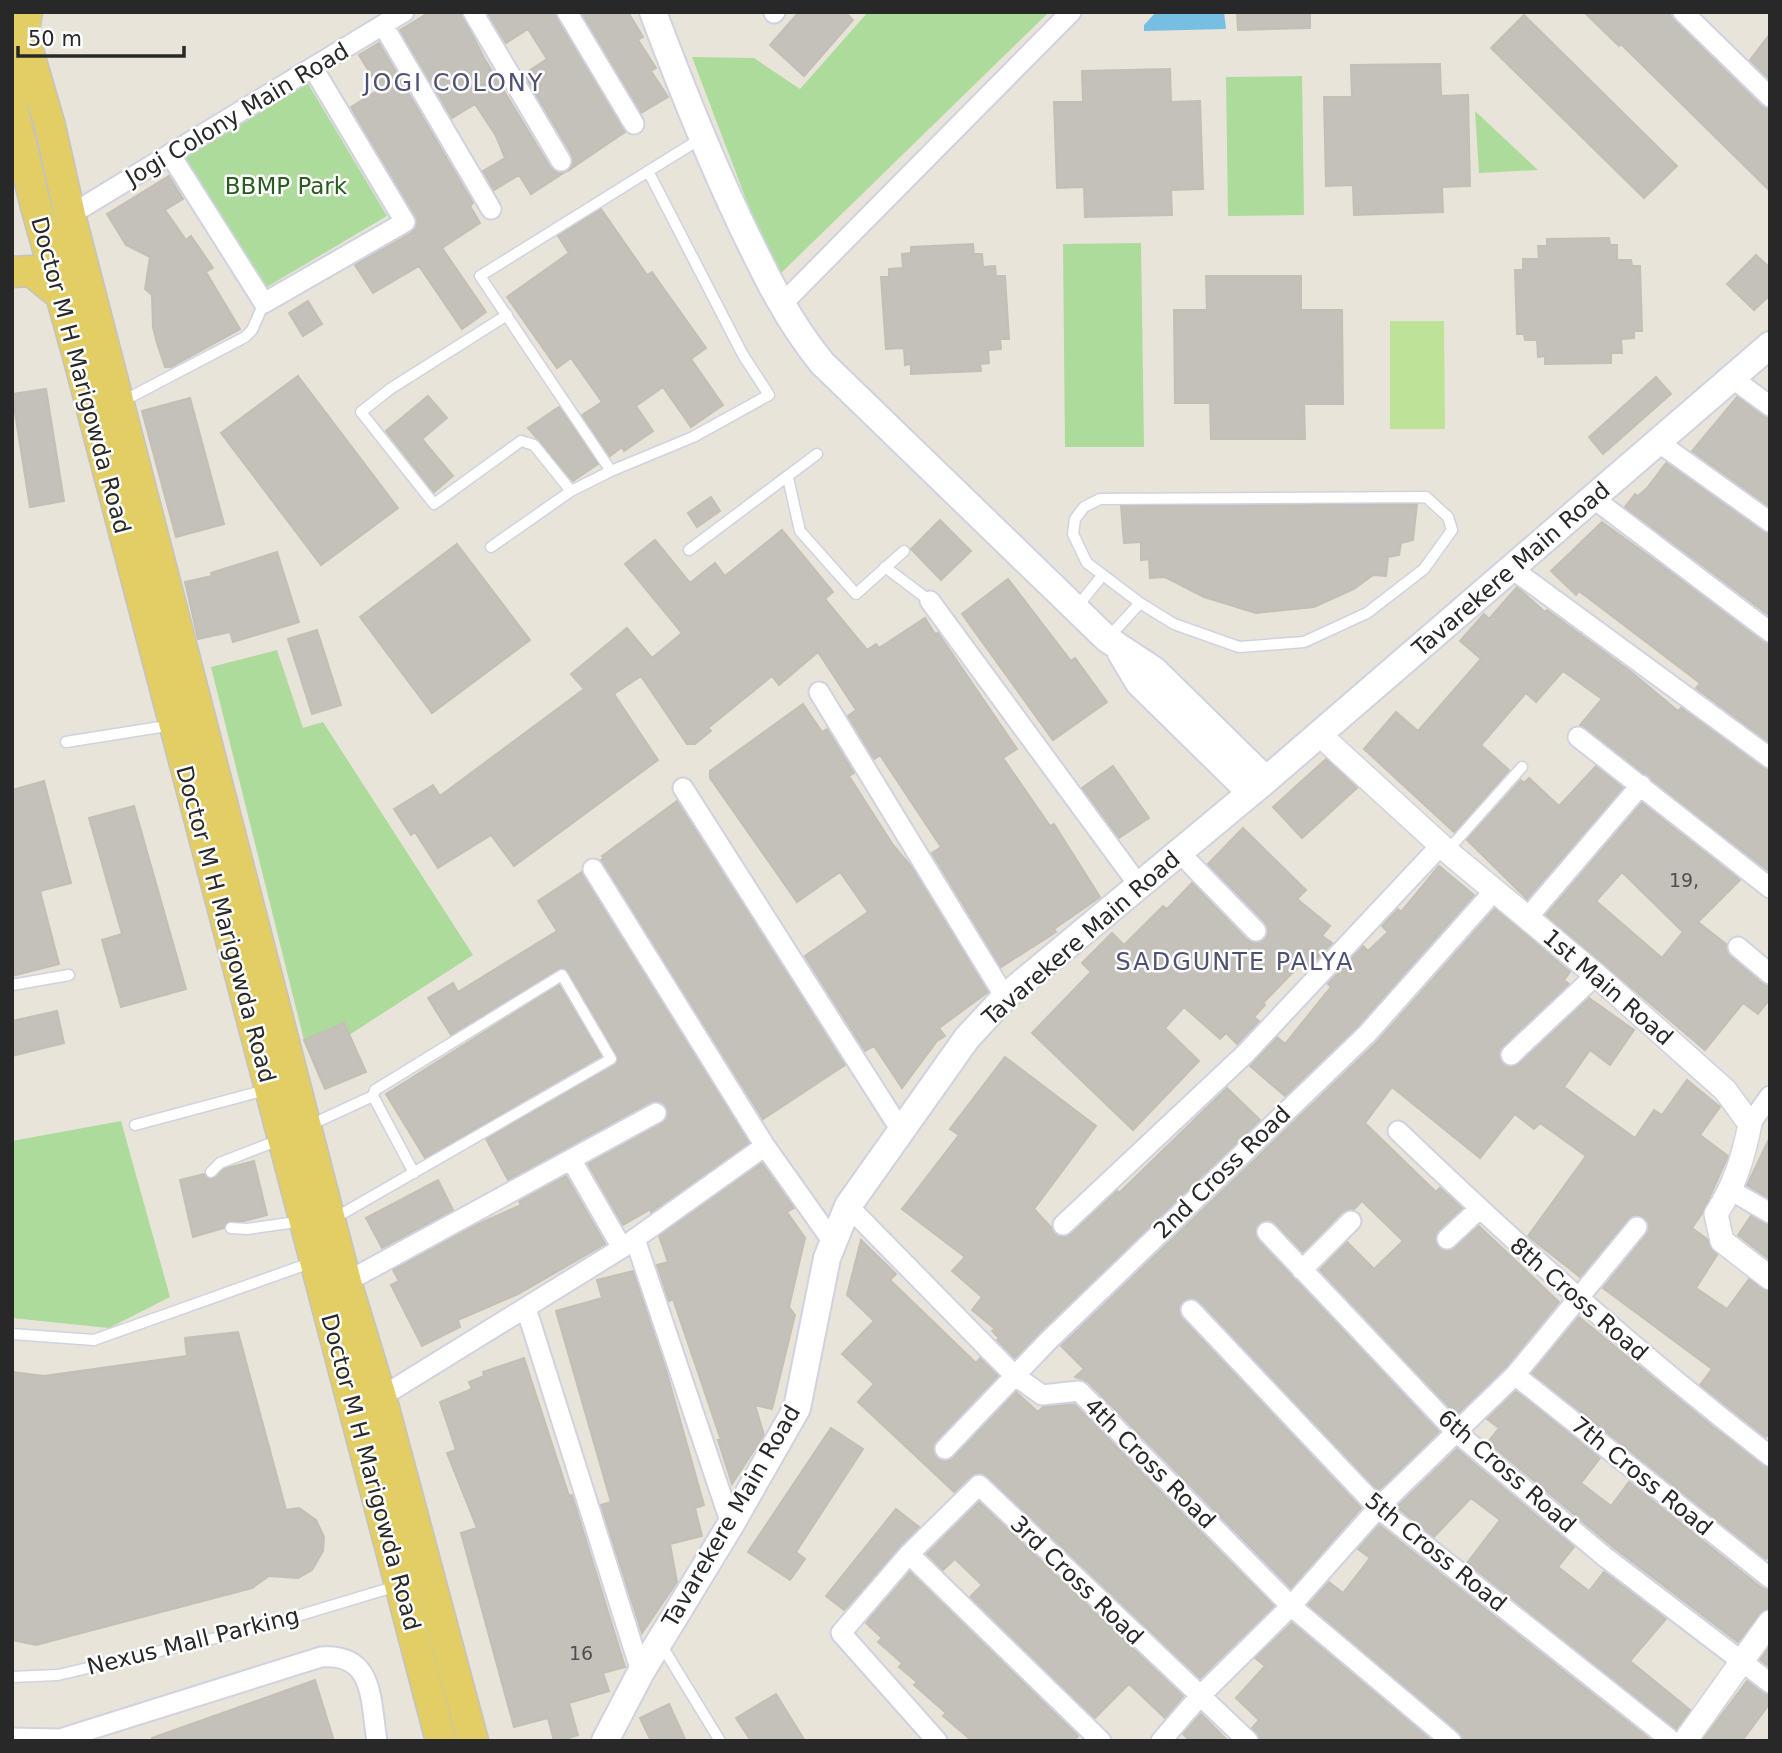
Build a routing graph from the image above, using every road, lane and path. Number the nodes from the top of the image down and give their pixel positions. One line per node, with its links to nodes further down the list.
1 (404, 12): 7 (street, Jogi Colony Main Road)
2 (473, 12): 15 (street)
3 (567, 12): 12 (street)
4 (653, 12): 13 (main road)
5 (1071, 12): 22 (street)
6 (1683, 12): 10 (street)
7 (383, 24): 9 (street, Jogi Colony Main Road); 17 (street)
8 (25, 25): 11 (main road); 18 (main road, Doctor M H Marigowda Road)
9 (313, 68): 14 (street, Jogi Colony Main Road); 21 (street)
10 (1770, 97)
11 (12, 107): 20 (main road, Doctor M H Marigowda Road)
12 (634, 124)
13 (700, 138): 16 (lane); 22 (main road)
14 (170, 154): 18 (street, Jogi Colony Main Road); 21 (street)
15 (561, 162)
16 (648, 171): 23 (lane); 30 (lane)
17 (491, 209)
18 (69, 215): 26 (main road, Doctor M H Marigowda Road)
19 (12, 272): 20 (main road)
20 (62, 296): 47 (main road, Doctor M H Marigowda Road)
21 (264, 303): 26 (lane)
22 (780, 306): 43 (main road)
23 (507, 315): 30 (lane); 32 (lane)
24 (1770, 345): 25 (main road, Tavarekere Main Road)
25 (1732, 378): 27 (street); 28 (main road, Tavarekere Main Road)
26 (118, 404): 79 (main road, Doctor M H Marigowda Road)
27 (1770, 406)
28 (1658, 442): 33 (main road, Tavarekere Main Road); 34 (street)
29 (817, 454): 31 (lane)
30 (611, 471): 32 (lane)
31 (788, 478): 36 (lane); 38 (lane)
32 (571, 491): 35 (lane)
33 (1593, 498): 39 (main road, Tavarekere Main Road); 44 (street)
34 (1770, 522)
35 (491, 547)
36 (689, 550)
37 (904, 551): 38 (lane)
38 (885, 567): 41 (lane)
39 (1511, 568): 48 (main road, Tavarekere Main Road); 51 (street)
40 (1102, 576): 42 (lane); 42 (lane); 43 (lane)
41 (930, 601): 59 (street)
42 (1140, 603): 45 (lane)
43 (1076, 608): 45 (main road)
44 (1770, 632)
45 (1113, 644): 54 (main road)
46 (820, 692): 69 (street)
47 (173, 724): 50 (lane); 71 (main road, Doctor M H Marigowda Road)
48 (1319, 734): 54 (main road, Tavarekere Main Road); 56 (street, 1st Main Road)
49 (1578, 737): 53 (street)
50 (66, 742)
51 (1770, 758)
52 (1522, 766): 56 (lane)
53 (1641, 785): 60 (street); 62 (street)
54 (1258, 786): 57 (main road, Tavarekere Main Road)
55 (683, 789): 77 (street)
56 (1444, 848): 61 (street, 1st Main Road); 90 (street)
57 (1180, 853): 59 (main road, Tavarekere Main Road); 63 (street)
58 (593, 869): 80 (street)
59 (1140, 887): 69 (main road, Tavarekere Main Road)
60 (1770, 888)
61 (1495, 890): 62 (street, 1st Main Road); 106 (street, 2nd Cross Road)
62 (1528, 917): 67 (street, 1st Main Road)
63 (1256, 931)
64 (1738, 947): 65 (street)
65 (1770, 974)
66 (69, 975): 68 (lane)
67 (1596, 975): 70 (street); 75 (street, 1st Main Road)
68 (12, 985)
69 (1005, 997): 77 (main road, Tavarekere Main Road)
70 (1511, 1055)
71 (270, 1089): 76 (lane); 79 (main road, Doctor M H Marigowda Road)
72 (373, 1096): 79 (lane); 83 (lane); 83 (lane)
73 (1770, 1096): 75 (street)
74 (656, 1114): 81 (street)
75 (1750, 1124): 84 (street)
76 (135, 1125)
77 (900, 1129): 85 (main road, Tavarekere Main Road)
78 (1398, 1131): 86 (street, 8th Cross Road)
79 (294, 1133): 82 (lane); 88 (main road, Doctor M H Marigowda Road)
80 (765, 1146): 95 (street); 96 (street)
81 (572, 1161): 96 (street); 100 (street)
82 (211, 1172)
83 (414, 1173): 88 (lane)
84 (1732, 1191): 87 (street); 99 (street)
85 (848, 1206): 95 (main road, Tavarekere Main Road); 106 (street, 4th Cross Road)
86 (1479, 1209): 94 (street); 101 (street, 8th Cross Road)
87 (1770, 1213)
88 (317, 1221): 92 (lane); 97 (main road, Doctor M H Marigowda Road); 100 (main road, Doctor M H Marigowda Road)
89 (1351, 1221): 98 (street)
90 (1063, 1225)
91 (1637, 1227): 101 (street)
92 (231, 1228)
93 (1267, 1232): 98 (street, 6th Cross Road)
94 (1447, 1239)
95 (833, 1242): 112 (main road, Tavarekere Main Road)
96 (629, 1243): 102 (street); 112 (street)
97 (314, 1262): 104 (lane); 115 (main road, Doctor M H Marigowda Road)
98 (1302, 1270): 108 (street, 6th Cross Road)
99 (1770, 1278)
100 (346, 1282): 107 (main road, Doctor M H Marigowda Road)
101 (1578, 1300): 105 (street); 110 (street, 8th Cross Road)
102 (526, 1308): 107 (street); 120 (street)
103 (1191, 1310): 111 (street, 5th Cross Road)
104 (12, 1334)
105 (1515, 1374): 108 (street); 114 (street, 7th Cross Road)
106 (1014, 1376): 109 (street, 2nd Cross Road); 116 (street, 4th Cross Road)
107 (381, 1397): 128 (main road, Doctor M H Marigowda Road)
108 (1455, 1430): 111 (street); 119 (street, 6th Cross Road)
109 (945, 1449)
110 (1770, 1456)
111 (1378, 1508): 116 (street); 136 (street, 5th Cross Road)
112 (732, 1524): 118 (main road, Tavarekere Main Road)
113 (909, 1554): 123 (street, 3rd Cross Road); 131 (street); 132 (street)
114 (1770, 1578)
115 (401, 1585): 121 (lane, Nexus Mall Parking); 127 (main road, Doctor M H Marigowda Road)
116 (1291, 1606): 123 (street); 135 (street, 4th Cross Road)
117 (1770, 1622): 119 (street)
118 (659, 1642): 120 (main road, Tavarekere Main Road); 130 (lane)
119 (1740, 1662): 122 (street, 6th Cross Road); 137 (street)
120 (641, 1672): 129 (main road, Tavarekere Main Road)
121 (12, 1677)
122 (1770, 1684)
123 (1199, 1698): 133 (street); 134 (street, 3rd Cross Road)
124 (78, 1737): 125 (street); 126 (street)
125 (12, 1738)
126 (377, 1741)
127 (440, 1741)
128 (473, 1741)
129 (605, 1741)
130 (720, 1741)
131 (937, 1741)
132 (1101, 1741)
133 (1161, 1741)
134 (1248, 1741)
135 (1451, 1741)
136 (1672, 1741)
137 (1685, 1741)

